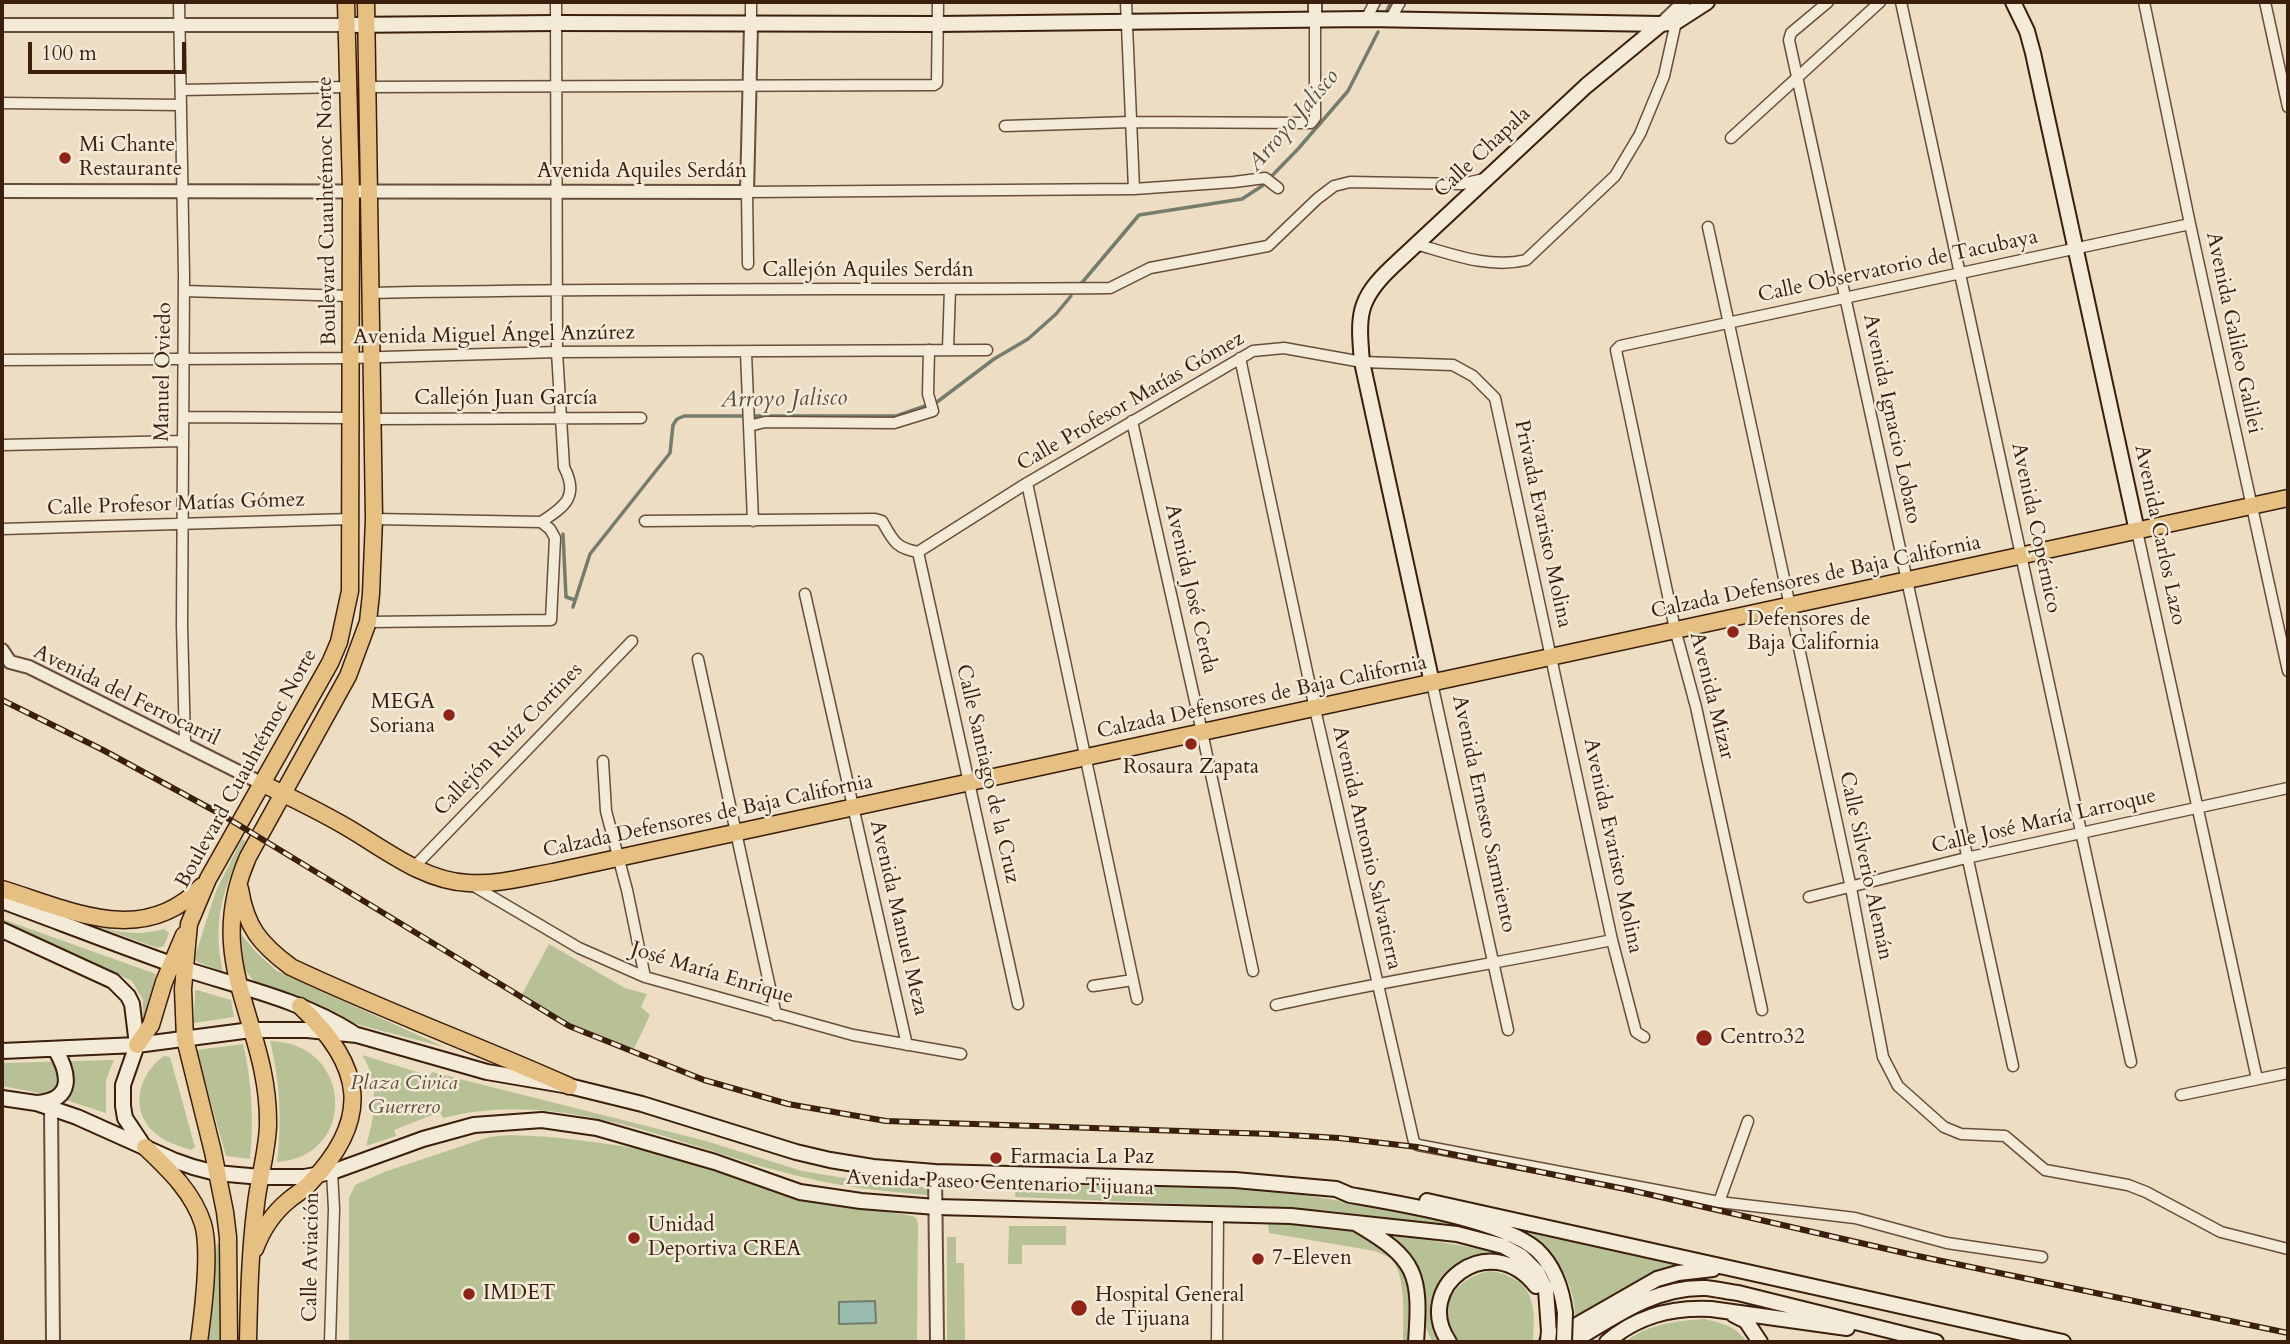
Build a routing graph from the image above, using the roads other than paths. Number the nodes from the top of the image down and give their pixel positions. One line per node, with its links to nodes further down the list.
1 (179, 2): 28 (street, Manuel Oviedo)
2 (346, 2): 29 (main road, Boulevard Cuauhtémoc Norte)
3 (366, 2): 25 (main road, Boulevard Cuauhtémoc Norte)
4 (556, 2): 23 (street)
5 (751, 2): 30 (street)
6 (938, 2): 26 (street)
7 (1126, 2): 22 (street)
8 (1315, 2): 19 (street)
9 (1375, 2): 20 (street)
10 (1400, 2): 21 (street)
11 (1684, 2): 24 (street, Calle Chapala)
12 (1707, 2): 24 (main road)
13 (1828, 2): 31 (street, Avenida Ignacio Lobato)
14 (1881, 2): 31 (street)
15 (1901, 2): 57 (street, Avenida Copérnico)
16 (2013, 2): 55 (main road, Avenida Carlos Lazo)
17 (2144, 2): 52 (street, Avenida Galileo Galilei)
18 (2265, 2): 39 (street)
19 (1315, 19): 20 (main road); 22 (main road); 40 (street)
20 (1366, 19): 21 (main road)
21 (1390, 20): 24 (main road)
22 (1126, 21): 26 (main road); 40 (street)
23 (555, 23): 25 (main road); 30 (main road); 32 (street)
24 (1668, 23): 43 (main road, Calle Chapala); 54 (street)
25 (366, 24): 29 (main road); 35 (main road, Boulevard Cuauhtémoc Norte)
26 (938, 24): 30 (main road); 33 (street)
27 (2, 25): 28 (street)
28 (178, 25): 29 (street); 36 (street, Manuel Oviedo)
29 (346, 25): 34 (main road, Boulevard Cuauhtémoc Norte)
30 (751, 25): 33 (street)
31 (1796, 79): 42 (street); 63 (street, Avenida Ignacio Lobato)
32 (557, 85): 33 (street); 35 (street); 49 (street)
33 (751, 85): 51 (street)
34 (348, 87): 36 (street); 46 (main road, Boulevard Cuauhtémoc Norte)
35 (367, 87): 47 (main road, Boulevard Cuauhtémoc Norte)
36 (181, 90): 38 (street, Manuel Oviedo)
37 (2, 103): 38 (street)
38 (181, 106): 50 (street, Manuel Oviedo)
39 (2288, 107)
40 (1130, 122): 41 (street); 45 (street)
41 (1005, 126)
42 (1731, 138)
43 (1484, 179): 54 (main road, Calle Chapala); 59 (street, Callejón Aquiles Serdán)
44 (1271, 183): 45 (street, Avenida Aquiles Serdán)
45 (1134, 189): 51 (street, Avenida Aquiles Serdán)
46 (351, 190): 47 (street, Avenida Aquiles Serdán); 50 (street, Avenida Aquiles Serdán); 62 (main road, Boulevard Cuauhtémoc Norte)
47 (369, 190): 49 (street, Avenida Aquiles Serdán); 61 (main road, Boulevard Cuauhtémoc Norte)
48 (2, 191): 50 (street, Avenida Aquiles Serdán)
49 (558, 191): 51 (street, Avenida Aquiles Serdán); 58 (street)
50 (182, 192): 60 (street, Manuel Oviedo)
51 (747, 192): 56 (street)
52 (2190, 224): 55 (street, Calle Observatorio de Tacubaya); 89 (street, Avenida Galileo Galilei)
53 (1708, 227): 64 (street, Calle Silverio Alemán)
54 (1416, 244): 76 (main road, Calle Chapala)
55 (2077, 248): 57 (street, Calle Observatorio de Tacubaya); 97 (main road, Avenida Carlos Lazo)
56 (748, 264)
57 (1960, 273): 63 (street, Calle Observatorio de Tacubaya); 99 (street, Avenida Copérnico)
58 (557, 289): 59 (street, Callejón Aquiles Serdán); 61 (street, Callejón Aquiles Serdán); 69 (street)
59 (950, 289): 65 (street)
60 (184, 291): 62 (street); 72 (street, Manuel Oviedo)
61 (372, 293): 71 (main road, Boulevard Cuauhtémoc Norte)
62 (349, 296): 73 (main road, Boulevard Cuauhtémoc Norte)
63 (1845, 298): 64 (street, Calle Observatorio de Tacubaya); 100 (street, Avenida Ignacio Lobato)
64 (1728, 323): 68 (street, Calle Observatorio de Tacubaya); 102 (street, Calle Silverio Alemán)
65 (948, 349): 66 (street, Avenida Miguel Ángel Anzúrez); 67 (street, Avenida Miguel Ángel Anzúrez)
66 (929, 350): 70 (street, Avenida Miguel Ángel Anzúrez); 84 (street)
67 (987, 350)
68 (1616, 350): 104 (street, Avenida Mizar)
69 (558, 352): 70 (street, Avenida Miguel Ángel Anzúrez); 71 (street, Avenida Miguel Ángel Anzúrez); 82 (street)
70 (746, 353): 84 (street)
71 (372, 357): 73 (street, Avenida Miguel Ángel Anzúrez); 81 (main road, Boulevard Cuauhtémoc Norte)
72 (184, 358): 73 (street, Avenida Miguel Ángel Anzúrez); 75 (street, Avenida Miguel Ángel Anzúrez); 78 (street, Manuel Oviedo)
73 (350, 358): 79 (main road, Boulevard Cuauhtémoc Norte)
74 (1240, 358): 76 (street, Calle Profesor Matías Gómez); 83 (street, Calle Profesor Matías Gómez); 111 (street, Avenida Antonio Salvatierra)
75 (2, 360)
76 (1362, 362): 77 (street, Calle Profesor Matías Gómez); 110 (main road, Avenida Ernesto Sarmiento)
77 (1495, 398): 107 (street, Privada Evaristo Molina)
78 (184, 417): 79 (street); 85 (street, Manuel Oviedo)
79 (350, 418): 90 (main road, Boulevard Cuauhtémoc Norte)
80 (640, 418): 82 (street, Callejón Juan García)
81 (372, 419): 82 (street, Callejón Juan García); 91 (main road, Boulevard Cuauhtémoc Norte)
82 (562, 420): 94 (street)
83 (1132, 421): 87 (street, Calle Profesor Matías Gómez); 112 (street, Avenida José Cerda)
84 (749, 425): 93 (street)
85 (183, 441): 86 (street); 95 (street, Manuel Oviedo)
86 (2, 445)
87 (1027, 483): 98 (street, Calle Profesor Matías Gómez); 114 (street)
88 (2288, 498): 89 (main road, Calzada Defensores de Baja California)
89 (2251, 506): 97 (main road, Calzada Defensores de Baja California); 109 (street, Avenida Galileo Galilei)
90 (351, 519): 95 (street, Calle Profesor Matías Gómez); 117 (main road, Boulevard Cuauhtémoc Norte)
91 (373, 519): 94 (street); 103 (main road, Boulevard Cuauhtémoc Norte)
92 (645, 521): 93 (street)
93 (753, 521): 98 (street)
94 (541, 522): 103 (street)
95 (182, 525): 96 (street, Calle Profesor Matías Gómez); 113 (street, Manuel Oviedo)
96 (2, 529)
97 (2137, 531): 99 (main road, Calzada Defensores de Baja California); 121 (street, Avenida Carlos Lazo)
98 (918, 552): 116 (street, Calle Santiago de la Cruz)
99 (2021, 555): 100 (main road, Calzada Defensores de Baja California); 123 (street, Avenida Copérnico)
100 (1907, 580): 102 (main road, Calzada Defensores de Baja California); 125 (street, Avenida Ignacio Lobato)
101 (805, 594): 120 (street, Avenida Manuel Meza)
102 (1790, 605): 104 (main road, Calzada Defensores de Baja California); 130 (street, Calle Silverio Alemán)
103 (368, 622): 119 (main road, Boulevard Cuauhtémoc Norte)
104 (1675, 629): 107 (main road, Calzada Defensores de Baja California); 148 (street, Avenida Mizar)
105 (632, 641): 126 (street, Callejón Ruíz Cortines)
106 (2, 649): 113 (street, Avenida del Ferrocarril)
107 (1551, 657): 110 (main road, Calzada Defensores de Baja California); 135 (street, Avenida Evaristo Molina)
108 (698, 659): 122 (street)
109 (2288, 671)
110 (1432, 683): 111 (main road, Calzada Defensores de Baja California); 136 (street, Avenida Ernesto Sarmiento)
111 (1315, 709): 112 (main road, Calzada Defensores de Baja California); 141 (street, Avenida Antonio Salvatierra)
112 (1202, 732): 114 (main road, Calzada Defensores de Baja California); 138 (street, Avenida José Cerda)
113 (185, 743): 117 (street, Avenida del Ferrocarril)
114 (1086, 757): 116 (main road, Calzada Defensores de Baja California); 140 (street)
115 (603, 761): 124 (street)
116 (969, 782): 120 (main road, Calzada Defensores de Baja California); 145 (street, Calle Santiago de la Cruz)
117 (263, 784): 119 (main road, Calzada Defensores de Baja California); 127 (main road, Boulevard Cuauhtémoc Norte)
118 (2288, 788): 121 (street, Calle José María Larroque)
119 (284, 794): 126 (main road, Calzada Defensores de Baja California); 128 (main road, Boulevard Cuauhtémoc Norte)
120 (853, 807): 122 (main road, Calzada Defensores de Baja California); 157 (street, Avenida Manuel Meza)
121 (2196, 808): 123 (street, Calle José María Larroque); 164 (street, Avenida Carlos Lazo)
122 (736, 832): 124 (main road, Calzada Defensores de Baja California); 149 (street)
123 (2081, 833): 125 (street, Calle José María Larroque); 161 (street, Avenida Copérnico)
124 (618, 858): 129 (main road, Calzada Defensores de Baja California); 139 (street)
125 (1966, 858): 130 (street, Calle José María Larroque); 162 (street, Avenida Ignacio Lobato)
126 (414, 867): 129 (main road, Calzada Defensores de Baja California)
127 (208, 879): 131 (main road); 137 (main road, Boulevard Cuauhtémoc Norte)
128 (238, 879): 142 (main road, Boulevard Cuauhtémoc Norte); 165 (main road)
129 (468, 883): 139 (street, José María Enrique)
130 (1850, 888): 132 (street, Calle José María Larroque); 181 (street, Calle Silverio Alemán)
131 (2, 889)
132 (1809, 897)
133 (2, 901): 137 (main road)
134 (2, 930): 156 (main road)
135 (1612, 940): 136 (street); 154 (street, Avenida Evaristo Molina)
136 (1495, 964): 141 (street); 151 (street, Avenida Ernesto Sarmiento)
137 (178, 966): 142 (main road); 155 (main road); 156 (main road)
138 (1253, 971)
139 (645, 977): 149 (street, José María Enrique)
140 (1133, 980): 143 (street); 144 (street)
141 (1377, 983): 146 (street); 177 (street, Avenida Antonio Salvatierra)
142 (237, 984): 147 (main road); 150 (main road, Boulevard Cuauhtémoc Norte)
143 (1093, 986)
144 (1138, 999)
145 (1018, 1004)
146 (1276, 1005)
147 (300, 1006): 152 (main road); 153 (main road)
148 (1762, 1010)
149 (776, 1015): 157 (street, José María Enrique)
150 (251, 1030): 152 (main road, Avenida Paseo Centenario Tijuana); 155 (main road, Avenida Paseo Centenario Tijuana); 175 (main road, Boulevard Cuauhtémoc Norte)
151 (1508, 1030)
152 (324, 1032): 153 (main road, Avenida Paseo Centenario Tijuana); 174 (main road)
153 (358, 1035): 165 (main road, Avenida Paseo Centenario Tijuana)
154 (1644, 1037)
155 (185, 1039): 156 (main road, Avenida Paseo Centenario Tijuana); 173 (main road)
156 (137, 1045): 158 (main road, Avenida Paseo Centenario Tijuana); 171 (main road)
157 (907, 1045): 160 (street, José María Enrique)
158 (55, 1049): 159 (main road, Avenida Paseo Centenario Tijuana); 168 (main road)
159 (2, 1051)
160 (961, 1054)
161 (2131, 1062)
162 (2013, 1066)
163 (2288, 1073): 164 (street)
164 (2257, 1079): 166 (street)
165 (569, 1086): 172 (main road, Avenida Paseo Centenario Tijuana)
166 (2180, 1095)
167 (2, 1098): 168 (main road, Avenida Paseo Centenario Tijuana)
168 (36, 1104): 169 (main road, Avenida Paseo Centenario Tijuana)
169 (51, 1108): 171 (main road, Avenida Paseo Centenario Tijuana); 190 (street)
170 (1748, 1121): 177 (street)
171 (145, 1147): 173 (main road, Avenida Paseo Centenario Tijuana); 191 (main road)
172 (935, 1172): 176 (main road, Avenida Paseo Centenario Tijuana); 178 (street)
173 (216, 1173): 175 (main road, Avenida Paseo Centenario Tijuana); 192 (main road)
174 (324, 1173): 175 (main road, Avenida Paseo Centenario Tijuana); 178 (main road, Avenida Paseo Centenario Tijuana); 183 (main road); 194 (street, Calle Aviación)
175 (261, 1177): 183 (main road, Boulevard Cuauhtémoc Norte)
176 (1336, 1189): 184 (main road); 200 (main road, Avenida Paseo Centenario Tijuana, bridge)
177 (1719, 1202): 182 (street)
178 (936, 1207): 179 (main road, Avenida Paseo Centenario Tijuana); 195 (street)
179 (1218, 1213): 180 (main road, Avenida Paseo Centenario Tijuana); 196 (street)
180 (1353, 1221): 186 (main road); 187 (main road, Avenida Paseo Centenario Tijuana)
181 (2288, 1249)
182 (2042, 1257)
183 (249, 1264): 193 (main road, Boulevard Cuauhtémoc Norte)
184 (1725, 1268): 189 (main road); 205 (main road)
185 (1726, 1311): 188 (main road); 202 (main road); 203 (main road)
186 (1418, 1314): 197 (main road); 198 (main road)
187 (1549, 1315): 189 (main road, Avenida Paseo Centenario Tijuana); 199 (main road)
188 (1874, 1328): 201 (main road); 204 (main road)
189 (1548, 1339)
190 (53, 1342)
191 (199, 1342)
192 (229, 1342)
193 (248, 1342)
194 (330, 1342)
195 (937, 1342)
196 (1217, 1342)
197 (1416, 1342)
198 (1425, 1342)
199 (1449, 1342)
200 (1564, 1342)
201 (1572, 1342)
202 (1606, 1342)
203 (1760, 1342)
204 (1936, 1342)
205 (2063, 1342)

